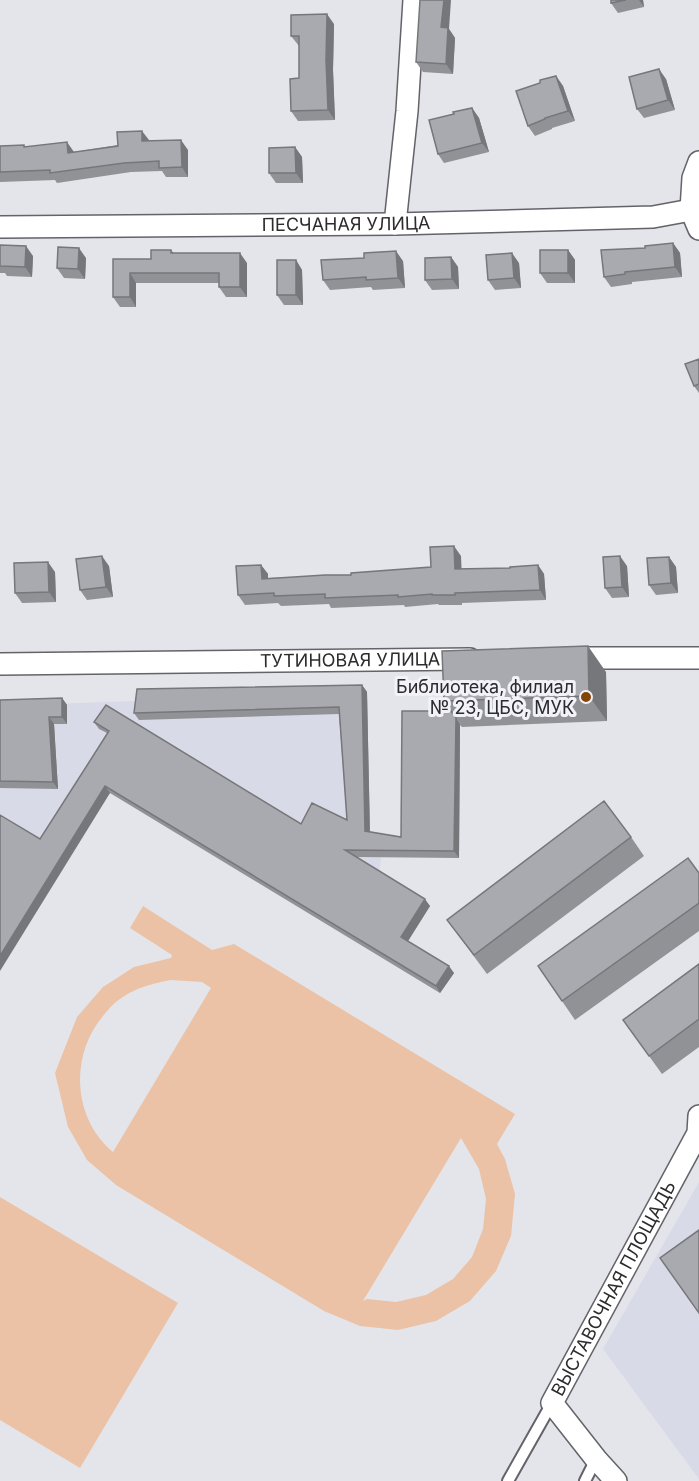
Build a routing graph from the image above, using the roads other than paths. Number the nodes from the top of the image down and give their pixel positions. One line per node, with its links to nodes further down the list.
1 (414, 0): 4 (street)
2 (699, 162): 3 (street)
3 (695, 219): 4 (street, ПЕСЧАНАЯ УЛИЦА)
4 (394, 224): 5 (street, ПЕСЧАНАЯ УЛИЦА)
5 (0, 227)
6 (543, 658): 7 (street)
7 (699, 658)
8 (485, 659): 9 (street, ТУТИНОВАЯ УЛИЦА)
9 (0, 664)
10 (699, 1116): 11 (street, ВЫСТАВОЧНАЯ ПЛОЩАДЬ)
11 (552, 1403): 12 (street, ВЫСТАВОЧНАЯ ПЛОЩАДЬ); 13 (lane)
12 (596, 1459): 14 (lane); 15 (street, ВЫСТАВОЧНАЯ ПЛОЩАДЬ)
13 (508, 1481)
14 (585, 1481)
15 (616, 1481)

